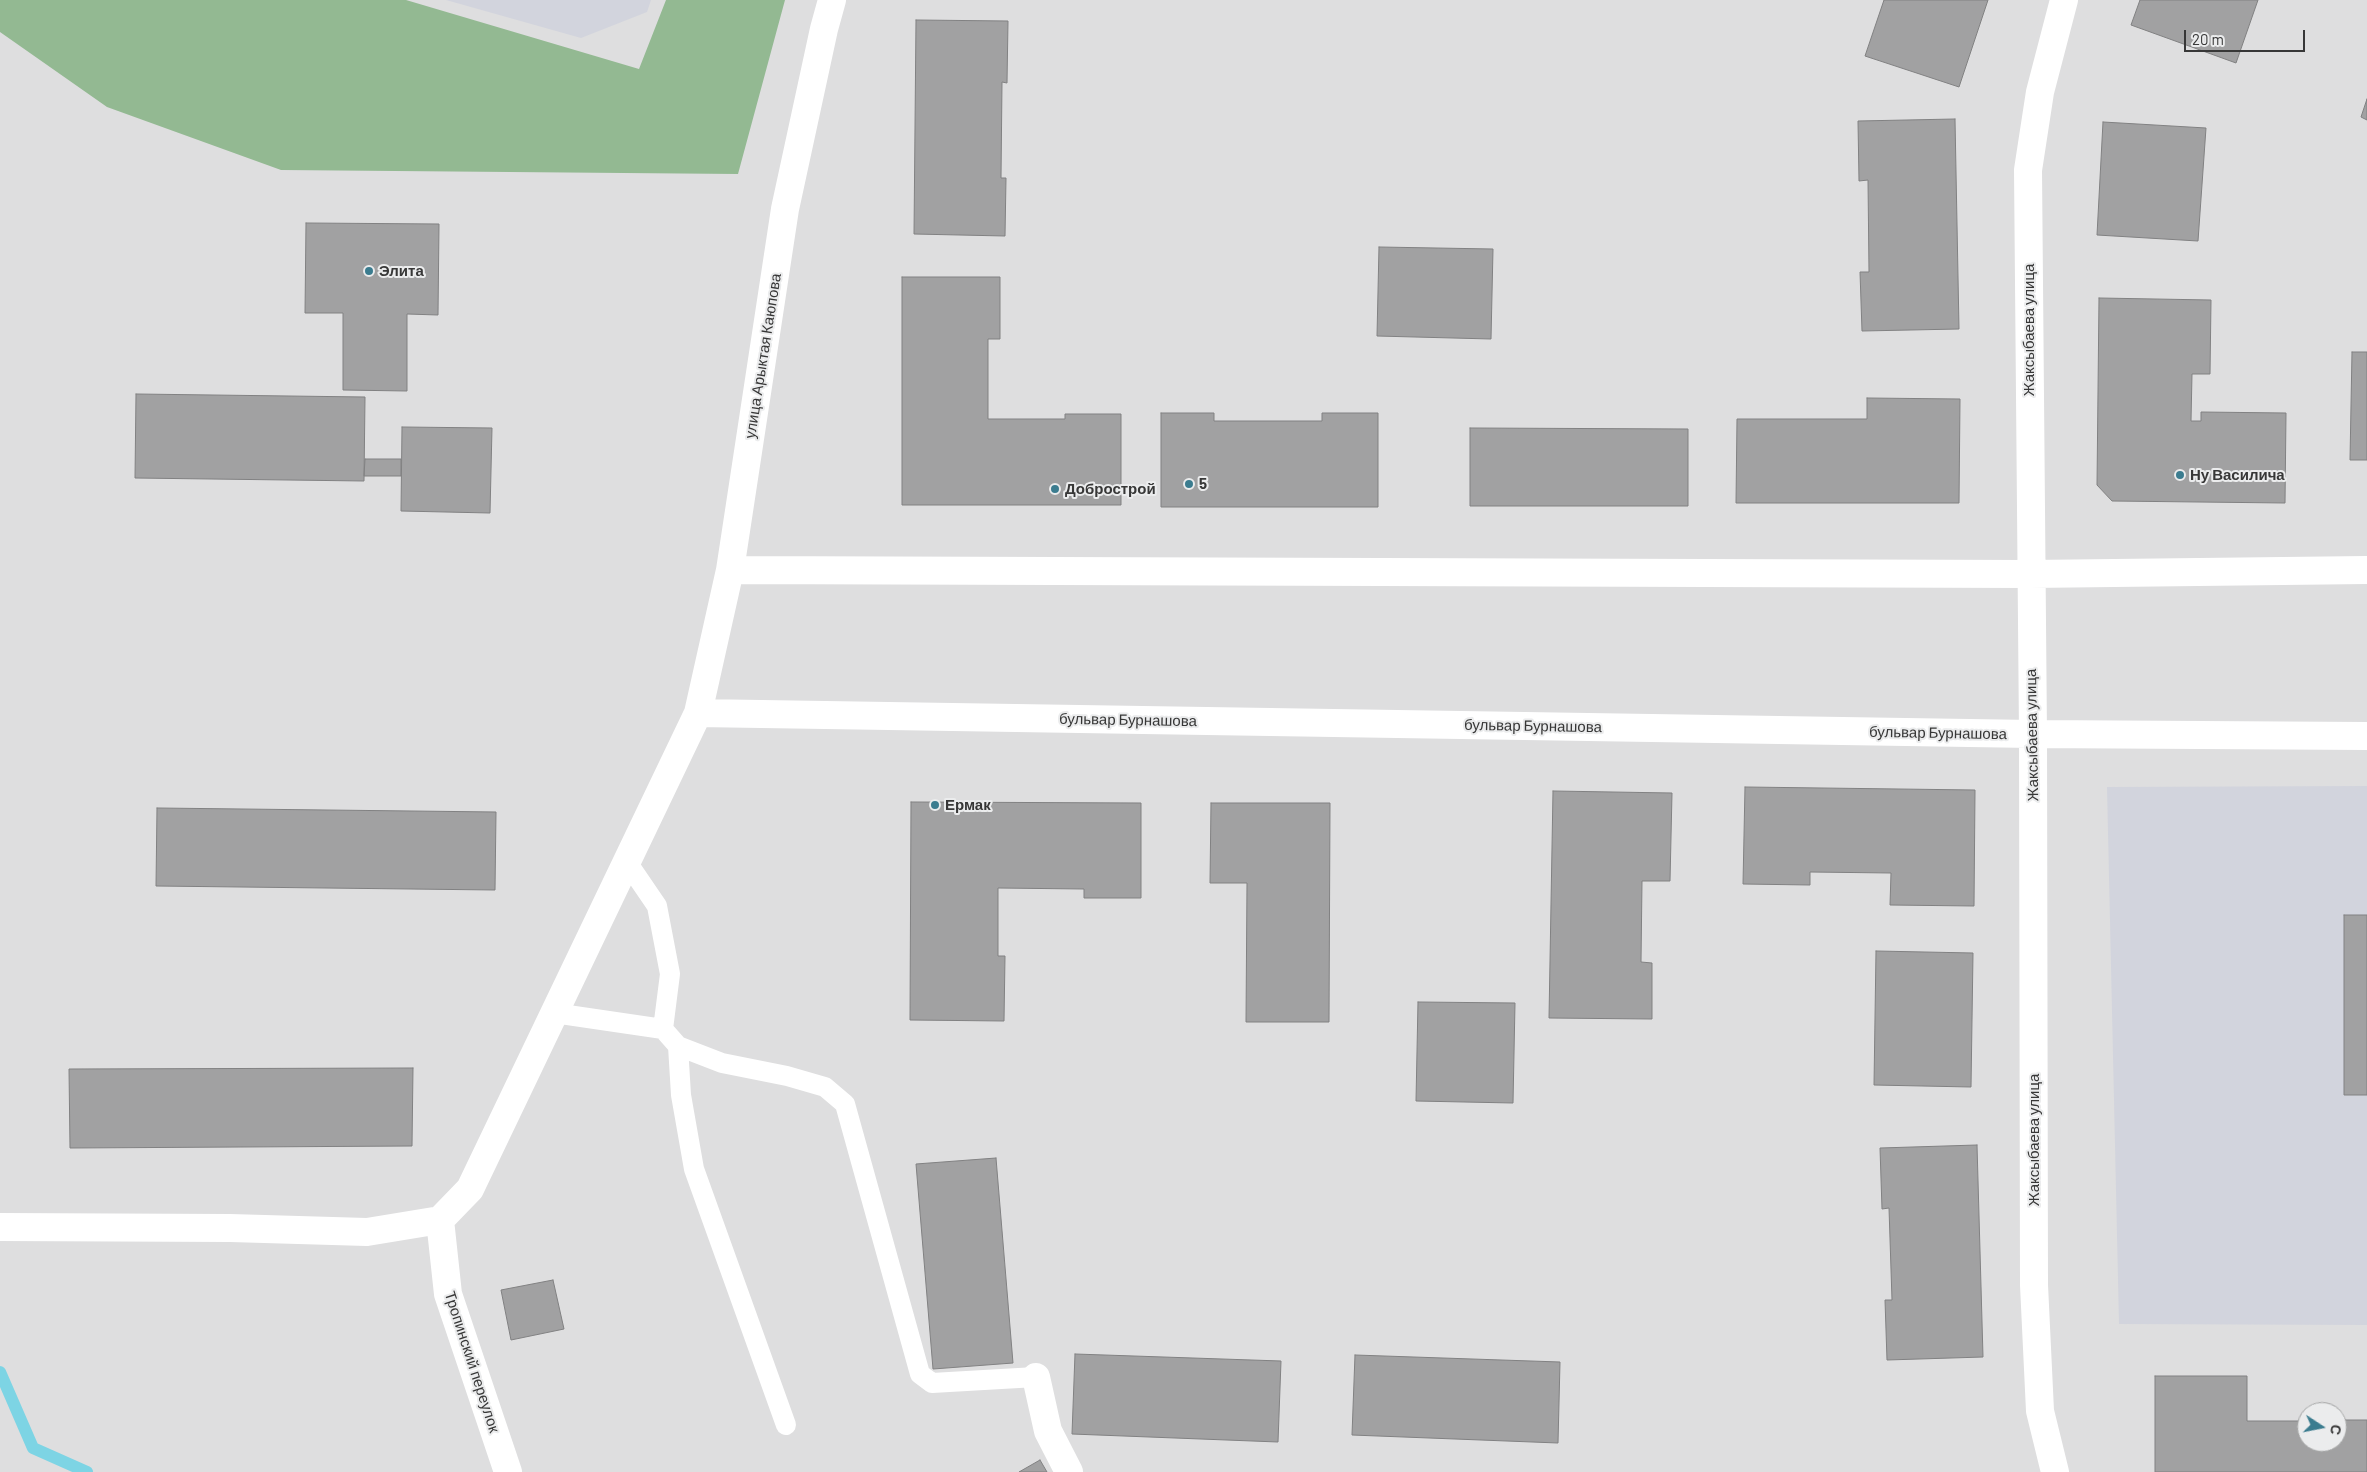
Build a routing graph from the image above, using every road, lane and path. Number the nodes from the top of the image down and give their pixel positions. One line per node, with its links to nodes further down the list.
1 (832, 0): 3 (street, улица Арыктая Каюпова)
2 (2064, 0): 5 (street, Жаксыбаева улица)
3 (730, 570): 5 (street); 6 (street, улица Арыктая Каюпова)
4 (2367, 570): 5 (street)
5 (2030, 574): 7 (street, Жаксыбаева улица)
6 (698, 713): 7 (street, бульвар Бурнашова); 9 (street, улица Арыктая Каюпова)
7 (2033, 734): 8 (street, бульвар Бурнашова); 19 (street, Жаксыбаева улица)
8 (2367, 736)
9 (627, 862): 10 (street, улица Арыктая Каюпова); 11 (lane)
10 (554, 1013): 11 (lane); 13 (street, улица Арыктая Каюпова)
11 (663, 1029): 12 (lane)
12 (678, 1046): 15 (lane); 16 (lane)
13 (440, 1220): 14 (street); 17 (street, Тропинский переулок)
14 (0, 1227)
15 (1036, 1377): 18 (street)
16 (786, 1425)
17 (508, 1472)
18 (1069, 1472)
19 (2055, 1472)

